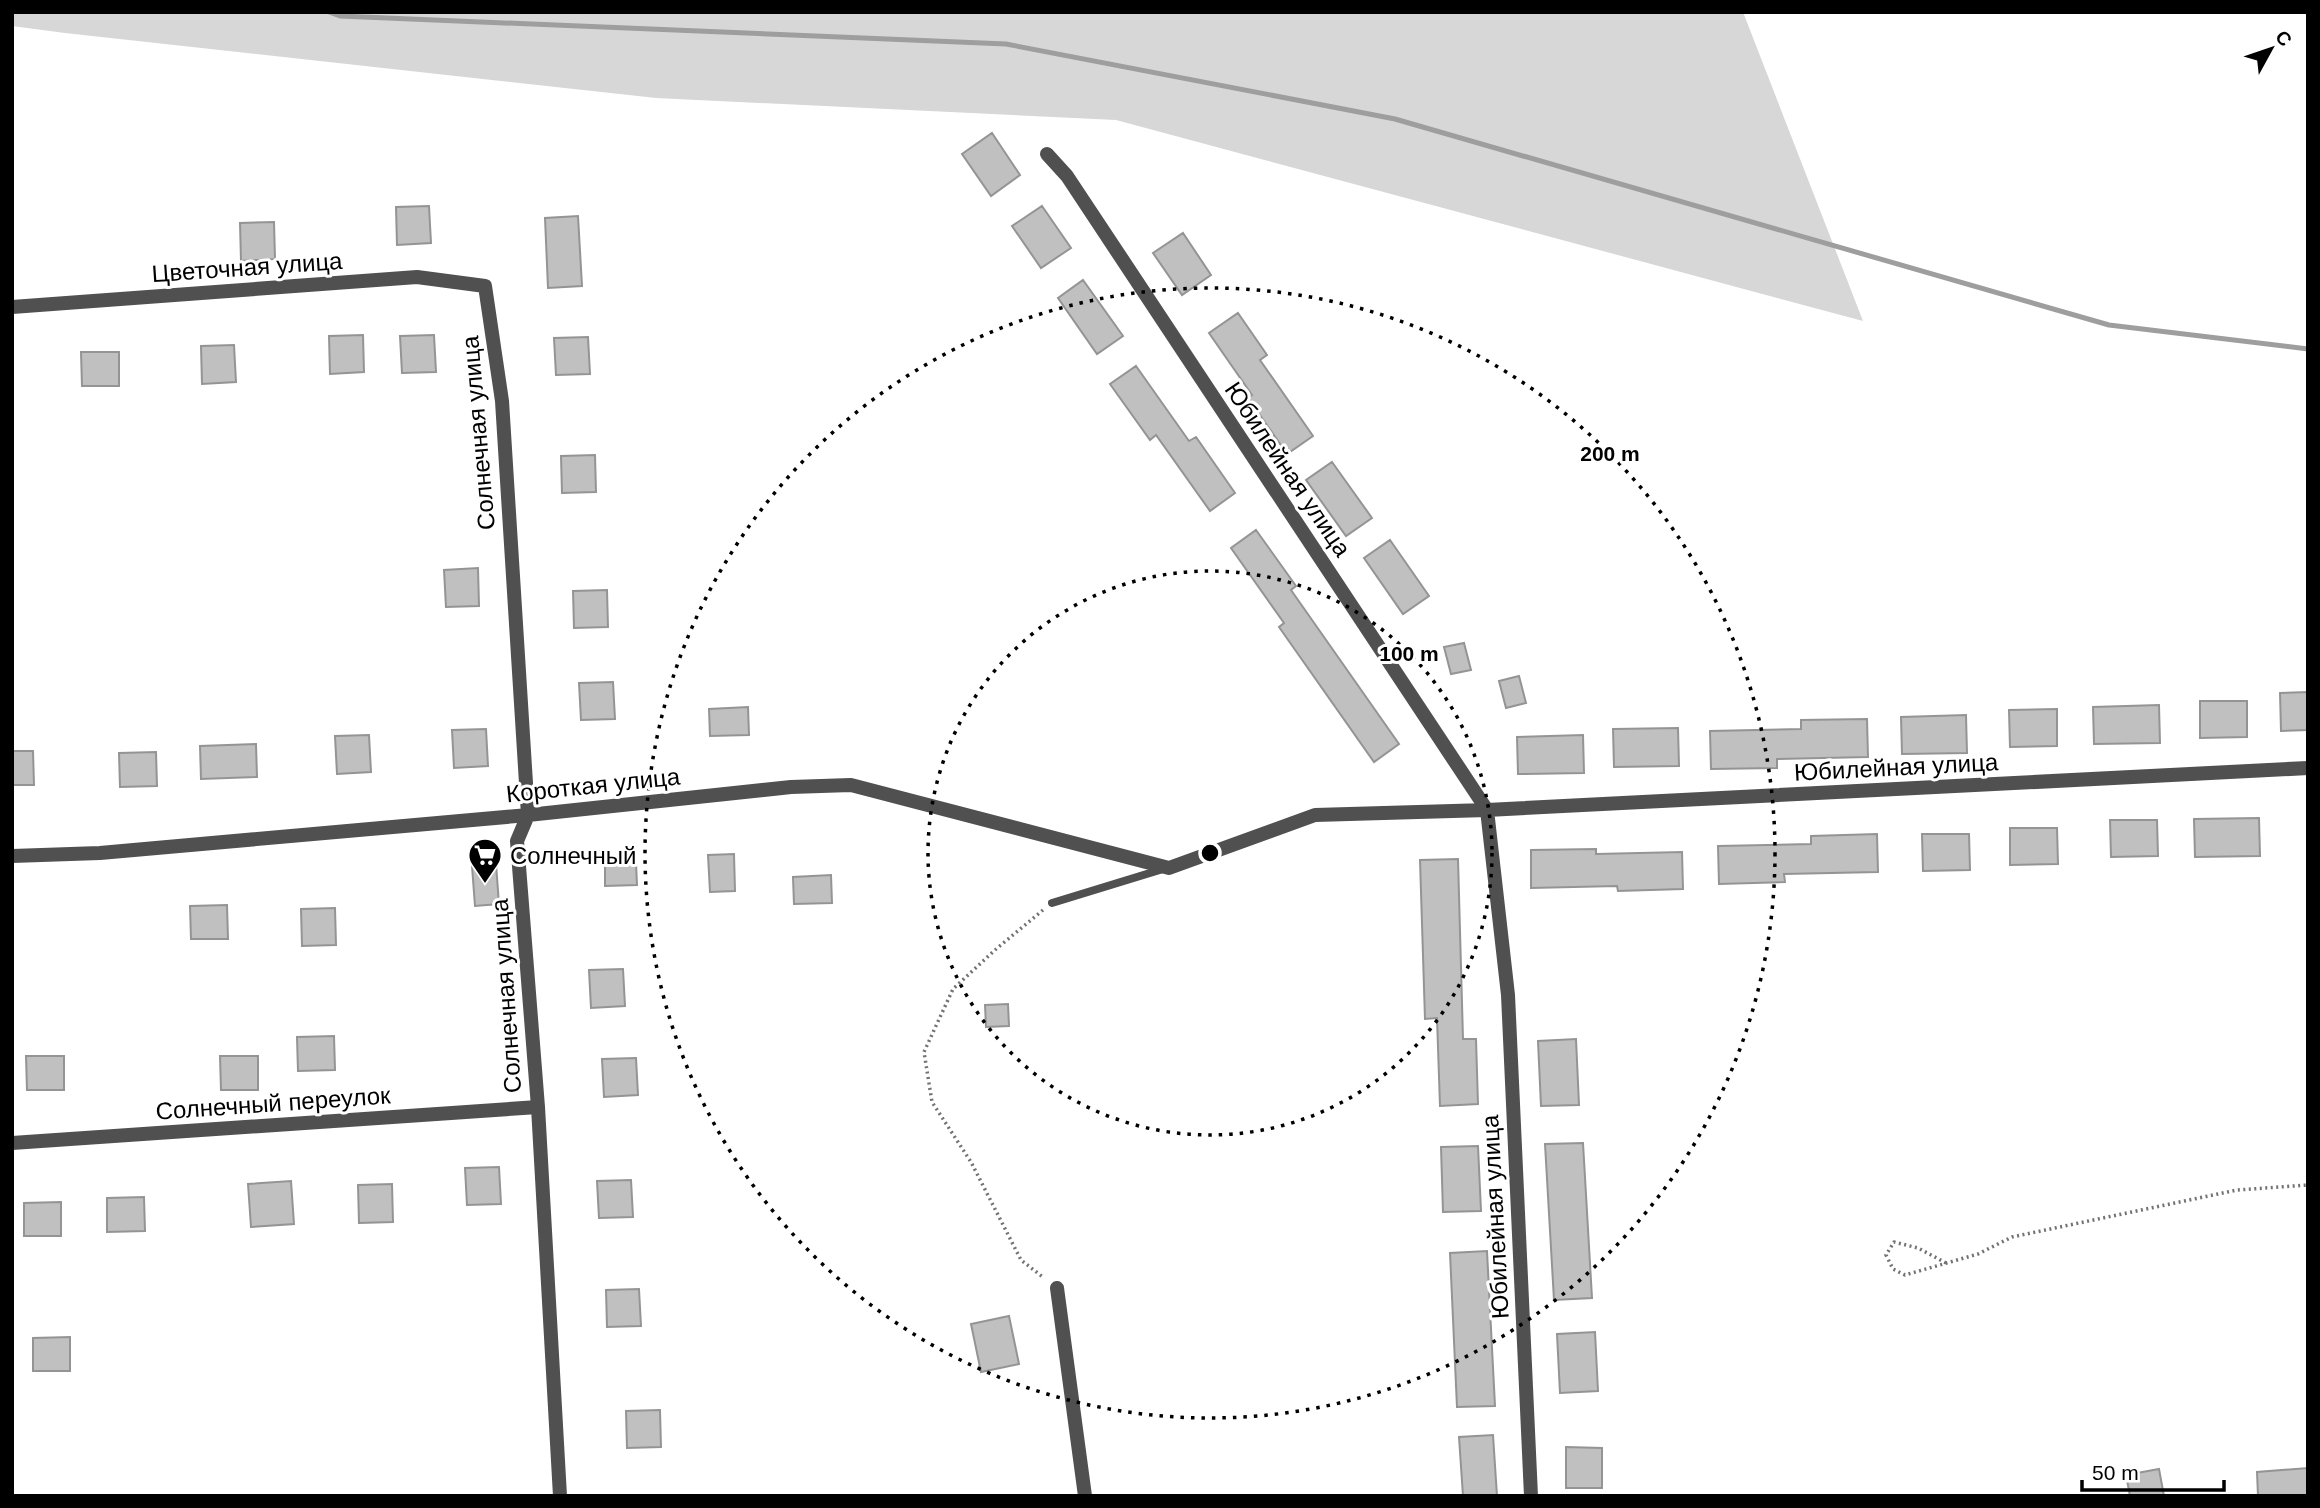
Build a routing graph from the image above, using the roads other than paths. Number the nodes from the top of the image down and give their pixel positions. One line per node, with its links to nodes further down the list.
1 (1047, 155): 5 (street, Юбилейная улица)
2 (485, 286): 3 (street, Цветочная улица); 6 (street, Солнечная улица)
3 (12, 307)
4 (2308, 768): 5 (street, Юбилейная улица)
5 (1487, 810): 8 (street, Юбилейная улица); 15 (street, Юбилейная улица)
6 (528, 815): 7 (street, Короткая улица); 8 (street, Короткая улица); 10 (street, Солнечная улица)
7 (12, 856)
8 (1169, 867): 9 (lane)
9 (1052, 904)
10 (538, 1107): 11 (street, Солнечный переулок); 13 (street, Солнечная улица)
11 (12, 1143)
12 (1057, 1288): 14 (street)
13 (560, 1496)
14 (1085, 1496)
15 (1531, 1496)

